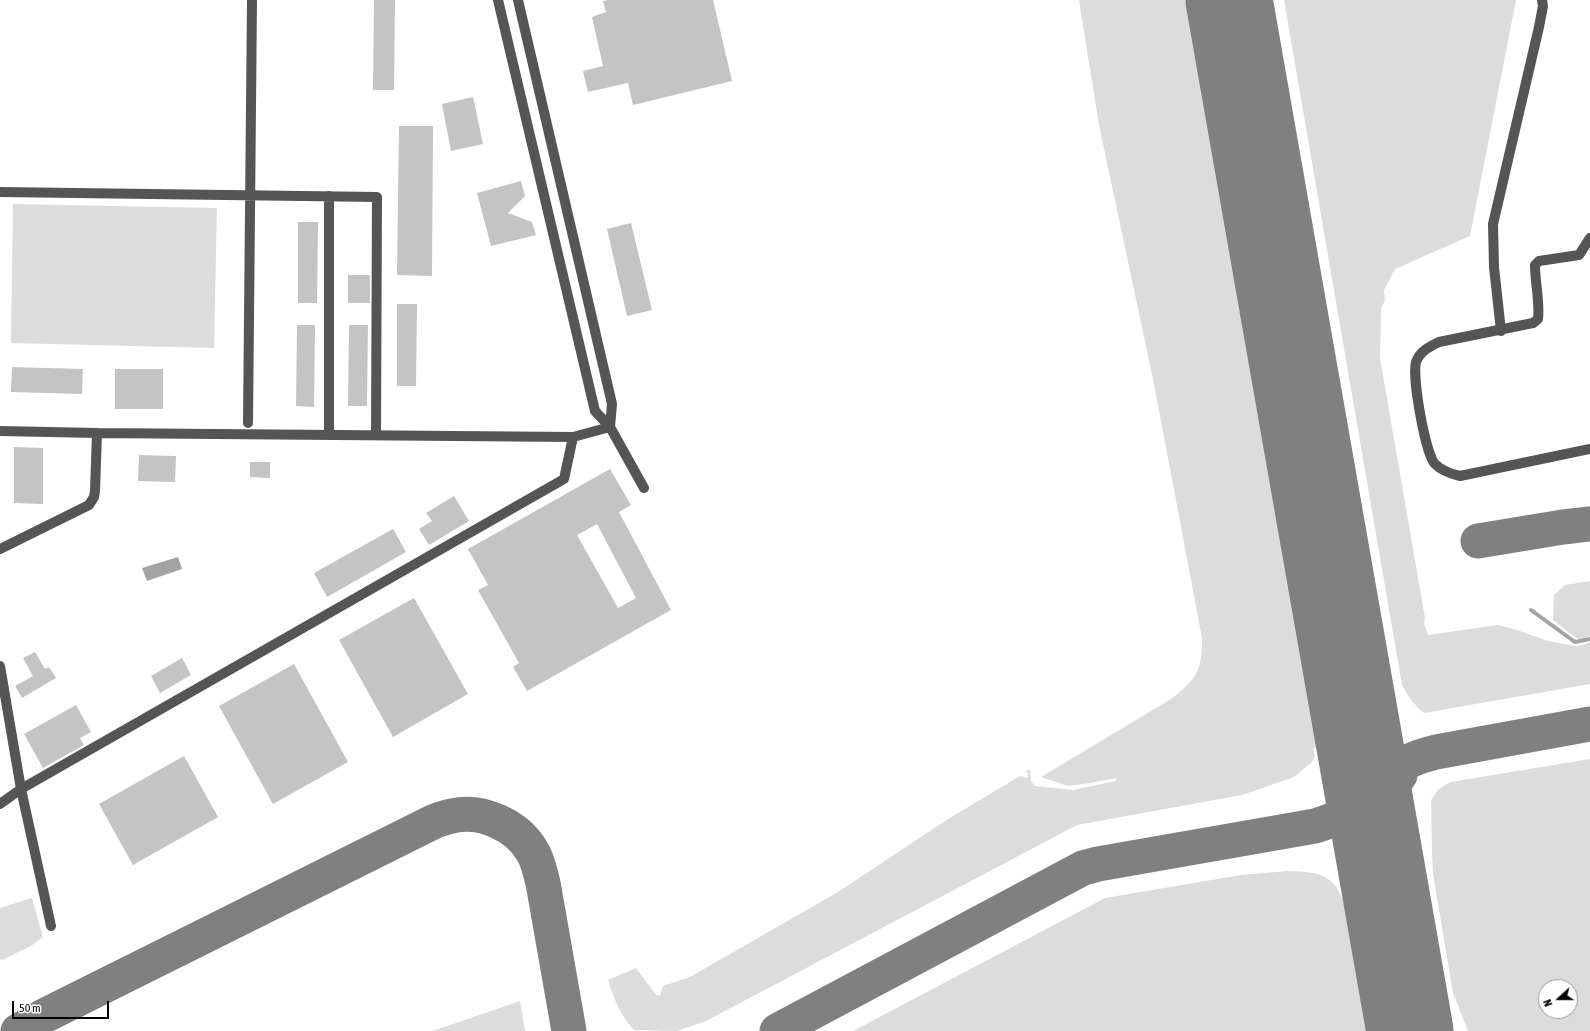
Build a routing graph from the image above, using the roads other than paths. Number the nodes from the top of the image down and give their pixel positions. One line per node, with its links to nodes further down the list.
1 (252, 0): 7 (lane)
2 (498, 0): 9 (lane)
3 (518, 0): 6 (lane)
4 (1542, 0): 11 (lane)
5 (0, 192): 7 (lane)
6 (562, 193): 9 (lane); 13 (lane)
7 (251, 195): 8 (lane); 12 (lane)
8 (329, 196): 16 (lane); 17 (lane)
9 (545, 197): 13 (lane)
10 (1590, 238): 11 (lane)
11 (1501, 331): 19 (lane)
12 (248, 423)
13 (610, 427): 18 (lane); 20 (lane)
14 (0, 431): 15 (lane)
15 (97, 433): 16 (lane); 21 (lane)
16 (329, 435): 17 (lane)
17 (376, 435): 18 (lane)
18 (573, 437): 23 (lane)
19 (1590, 449)
20 (644, 488)
21 (0, 549)
22 (0, 666): 23 (lane)
23 (21, 789): 24 (lane); 25 (lane)
24 (0, 804)
25 (51, 926)

